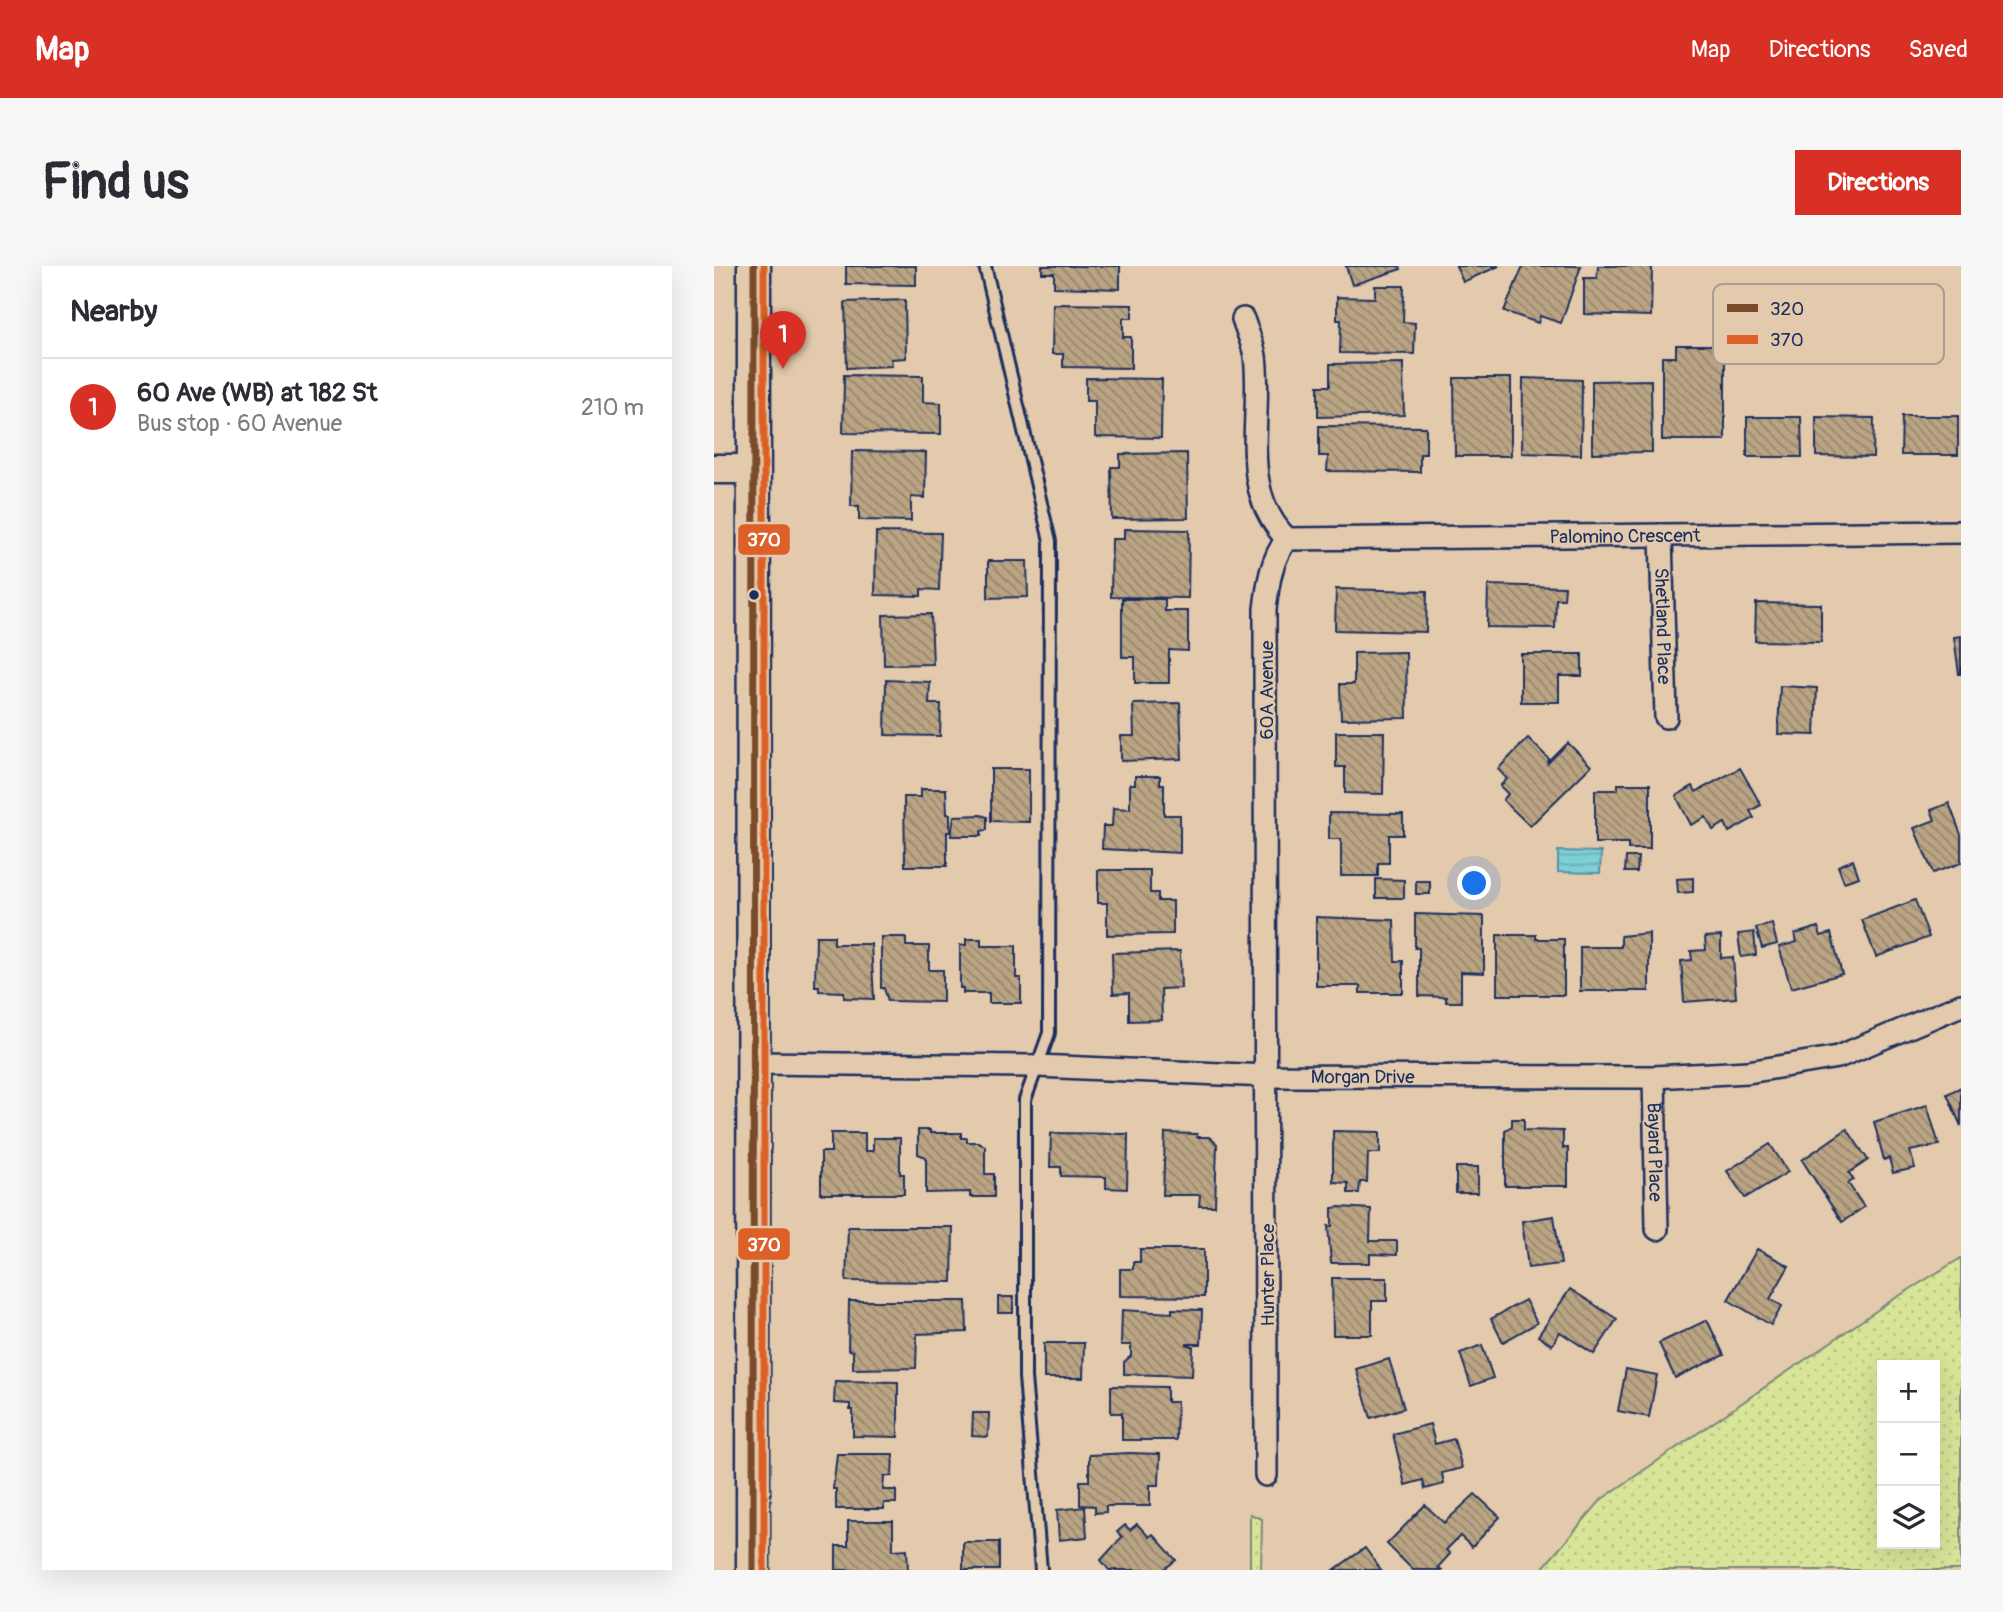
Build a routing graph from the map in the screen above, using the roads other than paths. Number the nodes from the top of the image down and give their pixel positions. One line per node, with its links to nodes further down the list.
1 (754, 266): 5 (main road)
2 (985, 266): 12 (lane)
3 (1243, 319): 8 (street)
4 (714, 469): 5 (street)
5 (753, 469): 11 (main road)
6 (1961, 532): 7 (street, Palomino Crescent)
7 (1661, 535): 8 (street, Palomino Crescent); 9 (street, Shetland Place)
8 (1287, 539): 13 (street, 60A Avenue)
9 (1666, 717)
10 (1961, 1005): 14 (street, Morgan Drive)
11 (752, 1063): 12 (street, Morgan Drive); 17 (main road)
12 (1037, 1066): 13 (street, Morgan Drive); 18 (lane)
13 (1267, 1076): 14 (street, Morgan Drive); 16 (street, Hunter Place)
14 (1654, 1077): 15 (street, Bayard Place)
15 (1657, 1229)
16 (1266, 1475)
17 (753, 1570)
18 (1041, 1570)

